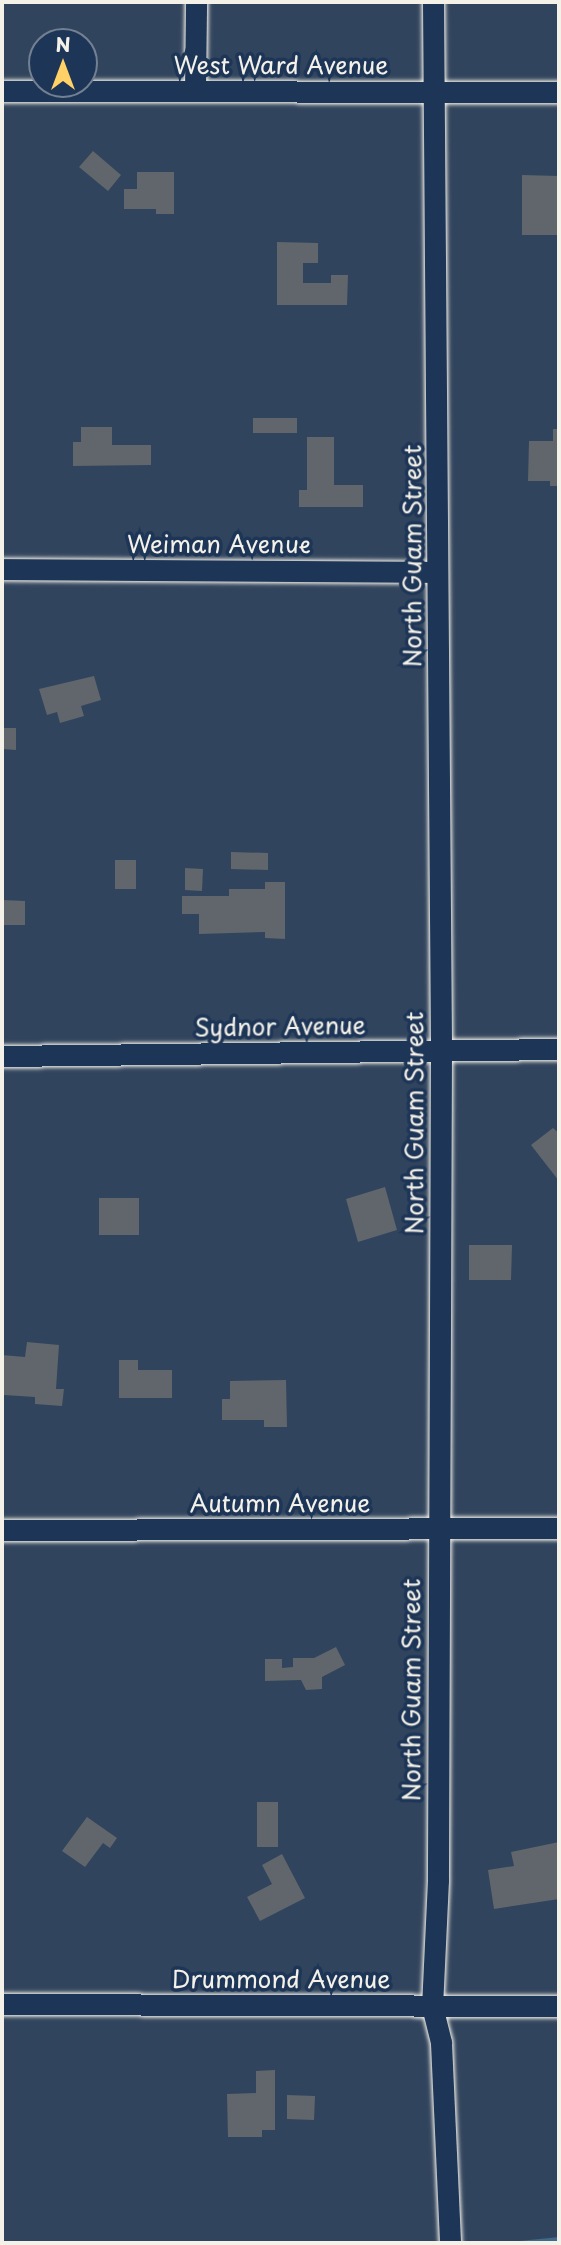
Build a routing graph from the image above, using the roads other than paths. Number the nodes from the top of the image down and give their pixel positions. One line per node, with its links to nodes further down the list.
1 (196, 2): 3 (street)
2 (433, 2): 5 (street, North Guam Street)
3 (195, 90): 4 (street, West Ward Avenue); 5 (street, West Ward Avenue)
4 (2, 91)
5 (432, 92): 6 (street, West Ward Avenue); 8 (street, North Guam Street)
6 (559, 92)
7 (2, 569): 8 (street, Weiman Avenue)
8 (437, 572): 10 (street, North Guam Street)
9 (559, 1049): 10 (street, Sydnor Avenue)
10 (441, 1050): 11 (street, Sydnor Avenue); 13 (street, North Guam Street)
11 (2, 1056)
12 (559, 1528): 13 (street, Autumn Avenue)
13 (437, 1529): 14 (street, Autumn Avenue); 16 (street, North Guam Street)
14 (2, 1530)
15 (2, 2004): 16 (street, Drummond Avenue)
16 (432, 2006): 17 (street, Drummond Avenue); 18 (street, North Guam Street)
17 (559, 2006)
18 (450, 2243)

